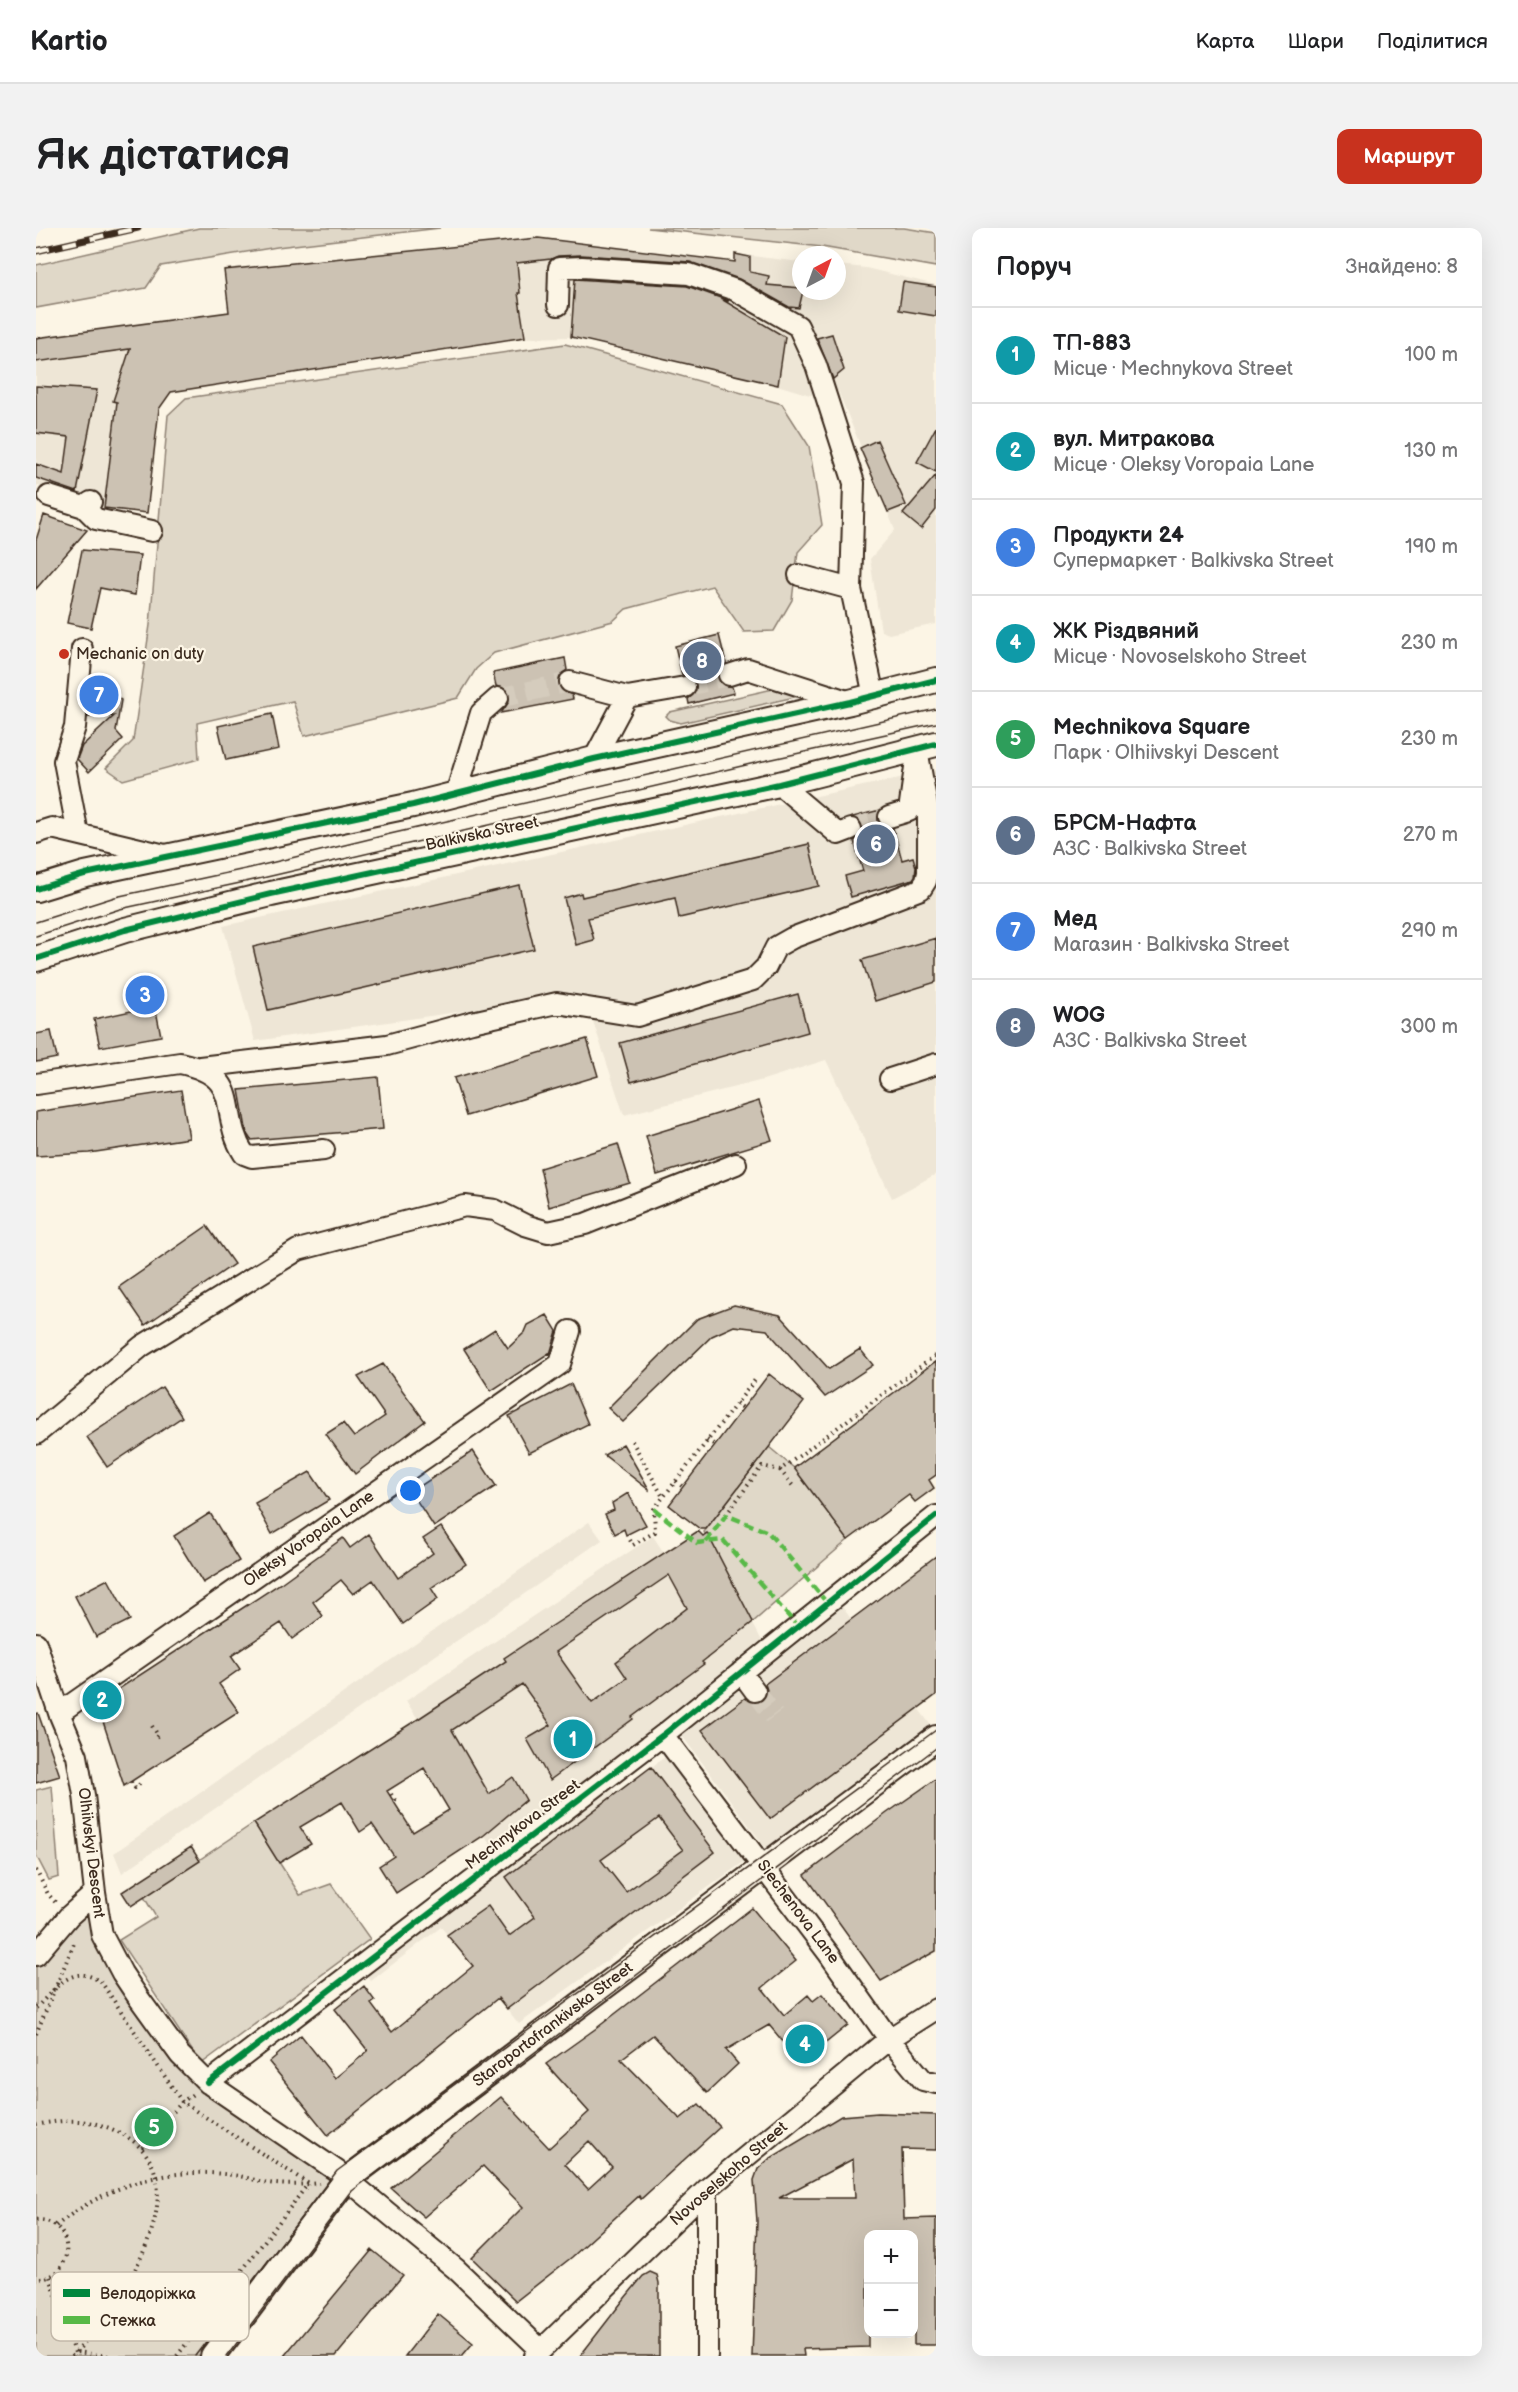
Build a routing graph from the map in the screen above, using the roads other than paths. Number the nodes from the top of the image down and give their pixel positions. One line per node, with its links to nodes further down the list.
1 (558, 305): 5 (street)
2 (46, 497): 3 (street)
3 (152, 531)
4 (799, 575): 5 (street)
5 (851, 589): 11 (street)
6 (81, 648): 22 (street)
7 (729, 675): 14 (street)
8 (936, 680): 11 (main road)
9 (570, 682): 12 (street)
10 (685, 687): 12 (street)
11 (874, 696): 14 (main road)
12 (627, 697): 16 (street)
13 (498, 698): 18 (street)
14 (850, 702): 16 (main road)
15 (926, 747): 17 (main road, Balkivska Street); 19 (street); 27 (street)
16 (594, 759): 18 (main road)
17 (779, 784): 20 (street); 25 (main road, Balkivska Street)
18 (456, 794): 23 (main road)
19 (889, 817)
20 (850, 828)
21 (36, 833): 22 (street)
22 (78, 834): 23 (street)
23 (172, 856): 24 (main road)
24 (36, 889)
25 (36, 959)
26 (936, 1064): 28 (street)
27 (200, 1067): 29 (street); 30 (street)
28 (890, 1079)
29 (36, 1084)
30 (324, 1150)
31 (736, 1164): 33 (street)
32 (570, 1331): 38 (street, Oleksy Voropaia Lane)
33 (36, 1434)
34 (936, 1516): 36 (street, Mechnykova Street)
35 (36, 1643): 38 (street, Olhiivskyi Descent)
36 (741, 1672): 37 (street); 39 (street, Mechnykova Street)
37 (755, 1691)
38 (59, 1713): 42 (street, Olhiivskyi Descent)
39 (663, 1735): 41 (street, Siechenova Lane); 46 (street, Mechnykova Street)
40 (936, 1738): 41 (main road, Staroportofrankivska Street)
41 (764, 1868): 45 (street, Siechenova Lane); 48 (main road, Staroportofrankivska Street)
42 (94, 1893): 43 (street); 46 (street, Olhiivskyi Descent)
43 (36, 1955)
44 (936, 2008): 45 (street, Novoselskoho Street)
45 (889, 2039): 47 (street, Siechenova Lane); 49 (street, Novoselskoho Street)
46 (208, 2083): 48 (street, Olhiivskyi Descent)
47 (936, 2083)
48 (346, 2180): 50 (main road, Staroportofrankivska Street); 52 (street, Olhiivskyi Descent)
49 (707, 2189): 52 (street, Novoselskoho Street); 54 (street)
50 (249, 2308)
51 (224, 2341): 53 (main road, Staroportofrankivska Street)
52 (538, 2353)
53 (213, 2356)
54 (707, 2356)

